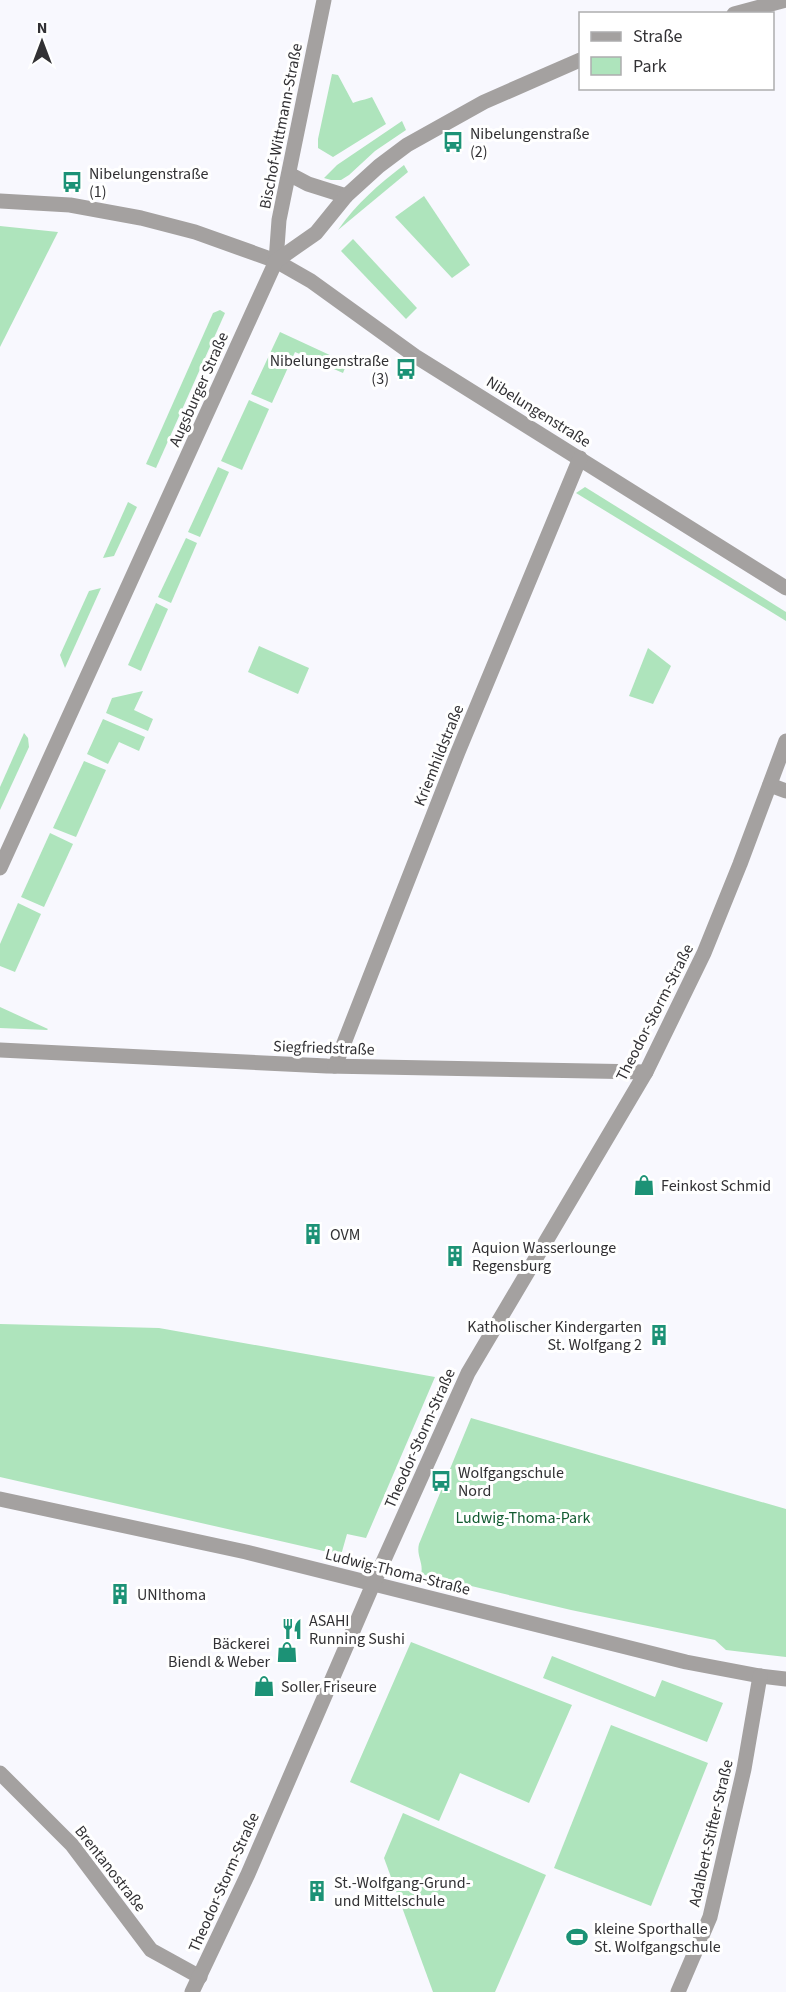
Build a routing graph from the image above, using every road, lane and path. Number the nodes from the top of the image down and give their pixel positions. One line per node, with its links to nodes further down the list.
1 (324, 0): 5 (street, Bischof-Wittmann-Straße)
2 (786, 0): 3 (street)
3 (741, 12)
4 (579, 60): 6 (street)
5 (290, 174): 6 (street); 8 (street, Bischof-Wittmann-Straße)
6 (346, 196): 8 (street)
7 (0, 201): 8 (street, Nibelungenstraße)
8 (276, 261): 9 (street, Nibelungenstraße); 14 (street, Augsburger Straße)
9 (580, 458): 10 (street, Nibelungenstraße); 16 (street, Kriemhildstraße)
10 (786, 588)
11 (786, 741): 12 (street, Theodor-Storm-Straße)
12 (770, 784): 13 (street); 17 (street, Theodor-Storm-Straße)
13 (786, 791)
14 (0, 868)
15 (0, 1050): 16 (street, Siegfriedstraße)
16 (335, 1066): 17 (street, Siegfriedstraße)
17 (646, 1072): 19 (street, Theodor-Storm-Straße)
18 (0, 1499): 19 (street, Ludwig-Thoma-Straße)
19 (374, 1582): 20 (street, Ludwig-Thoma-Straße); 23 (street, Theodor-Storm-Straße)
20 (759, 1676): 21 (street, Ludwig-Thoma-Straße); 25 (street, Adalbert-Stifter-Straße)
21 (786, 1679)
22 (0, 1773): 23 (street, Brentanostraße)
23 (200, 1977): 24 (street, Theodor-Storm-Straße)
24 (192, 1992)
25 (678, 1992)

